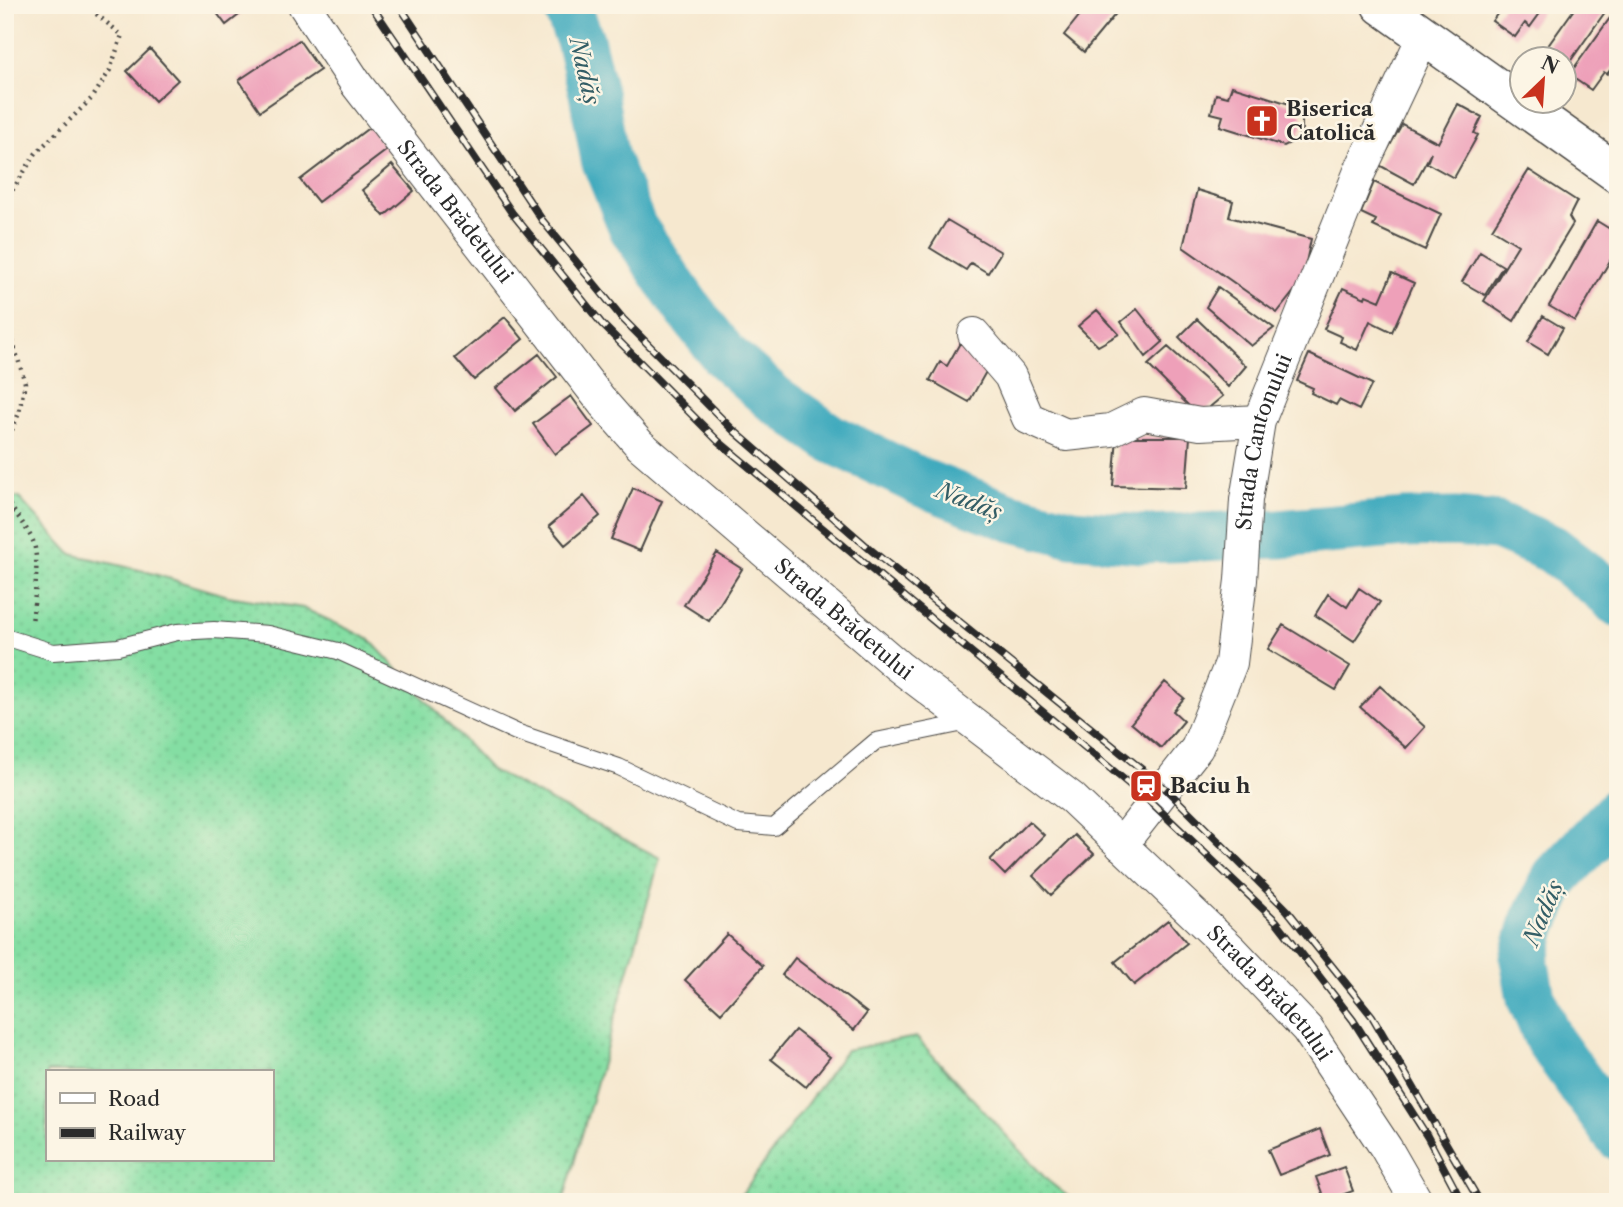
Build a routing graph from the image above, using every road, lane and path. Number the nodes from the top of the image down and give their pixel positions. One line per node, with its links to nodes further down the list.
1 (85, 5): 6 (path)
2 (304, 5): 14 (street, Strada Brădetului)
3 (1381, 5): 4 (main road)
4 (1424, 35): 5 (main road); 9 (street, Strada Cantonului)
5 (1618, 174)
6 (5, 202)
7 (5, 314): 10 (path)
8 (974, 334): 9 (street)
9 (1259, 421): 15 (street, Strada Cantonului)
10 (5, 447)
11 (5, 500): 13 (path)
12 (5, 637): 13 (lane)
13 (31, 645): 14 (lane)
14 (970, 722): 15 (street, Strada Brădetului)
15 (1121, 845): 16 (street, Strada Brădetului)
16 (1417, 1202)

